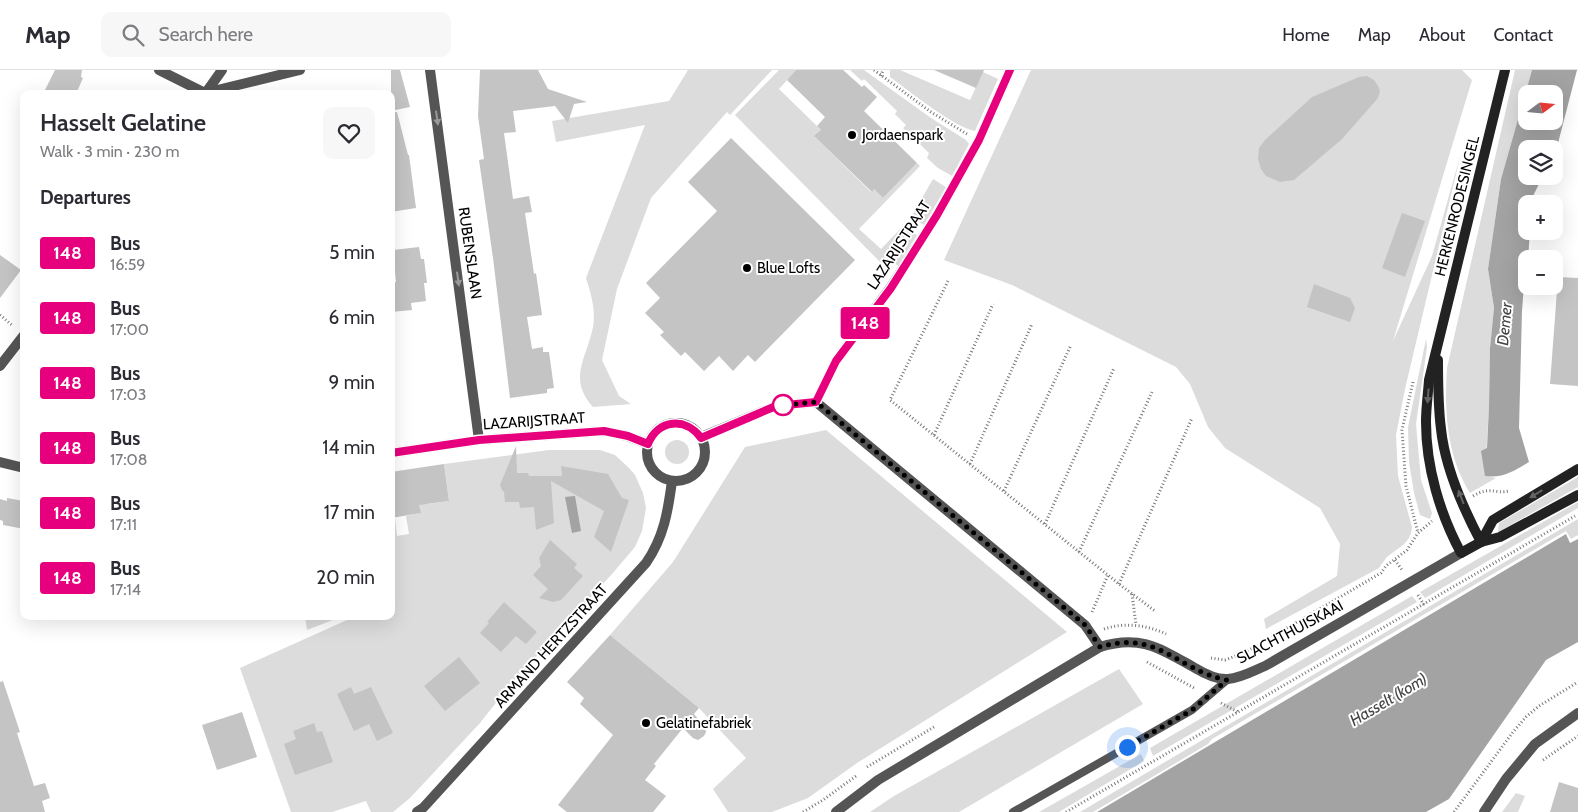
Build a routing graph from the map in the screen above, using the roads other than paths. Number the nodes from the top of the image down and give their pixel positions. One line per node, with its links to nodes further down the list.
1 (159, 70): 7 (street)
2 (222, 70): 8 (street)
3 (300, 70): 9 (street)
4 (430, 70): 15 (street, RUBENSLAAN, one-way to 15)
5 (1010, 70): 13 (street, LAZARIJSTRAAT)
6 (1505, 70): 11 (street, HERKENRODESINGEL)
7 (199, 90)
8 (207, 90)
9 (217, 90)
10 (20, 340): 12 (street)
11 (1438, 349): 23 (street, HERKENRODESINGEL, one-way to 11); 24 (street, HERKENRODESINGEL, one-way to 24)
12 (0, 366)
13 (816, 402): 14 (street); 25 (street)
14 (701, 438): 16 (street); 21 (street)
15 (479, 440): 16 (street, LAZARIJSTRAAT); 17 (street, LAZARIJSTRAAT)
16 (648, 444): 21 (street)
17 (395, 452)
18 (0, 462): 19 (street)
19 (20, 467)
20 (1578, 469): 23 (street, SLACHTHUISKAAI, one-way to 23)
21 (672, 481): 28 (street, ARMAND HERTZSTRAAT)
22 (1578, 495): 23 (street, SLACHTHUISKAAI)
23 (1480, 542): 24 (street, SLACHTHUISKAAI)
24 (1461, 553): 26 (street, SLACHTHUISKAAI)
25 (1100, 647): 26 (street); 29 (street)
26 (1227, 680): 30 (lane, SLACHTHUISKAAI)
27 (1578, 713): 31 (street)
28 (418, 812)
29 (836, 812)
30 (1013, 812)
31 (1484, 812)

